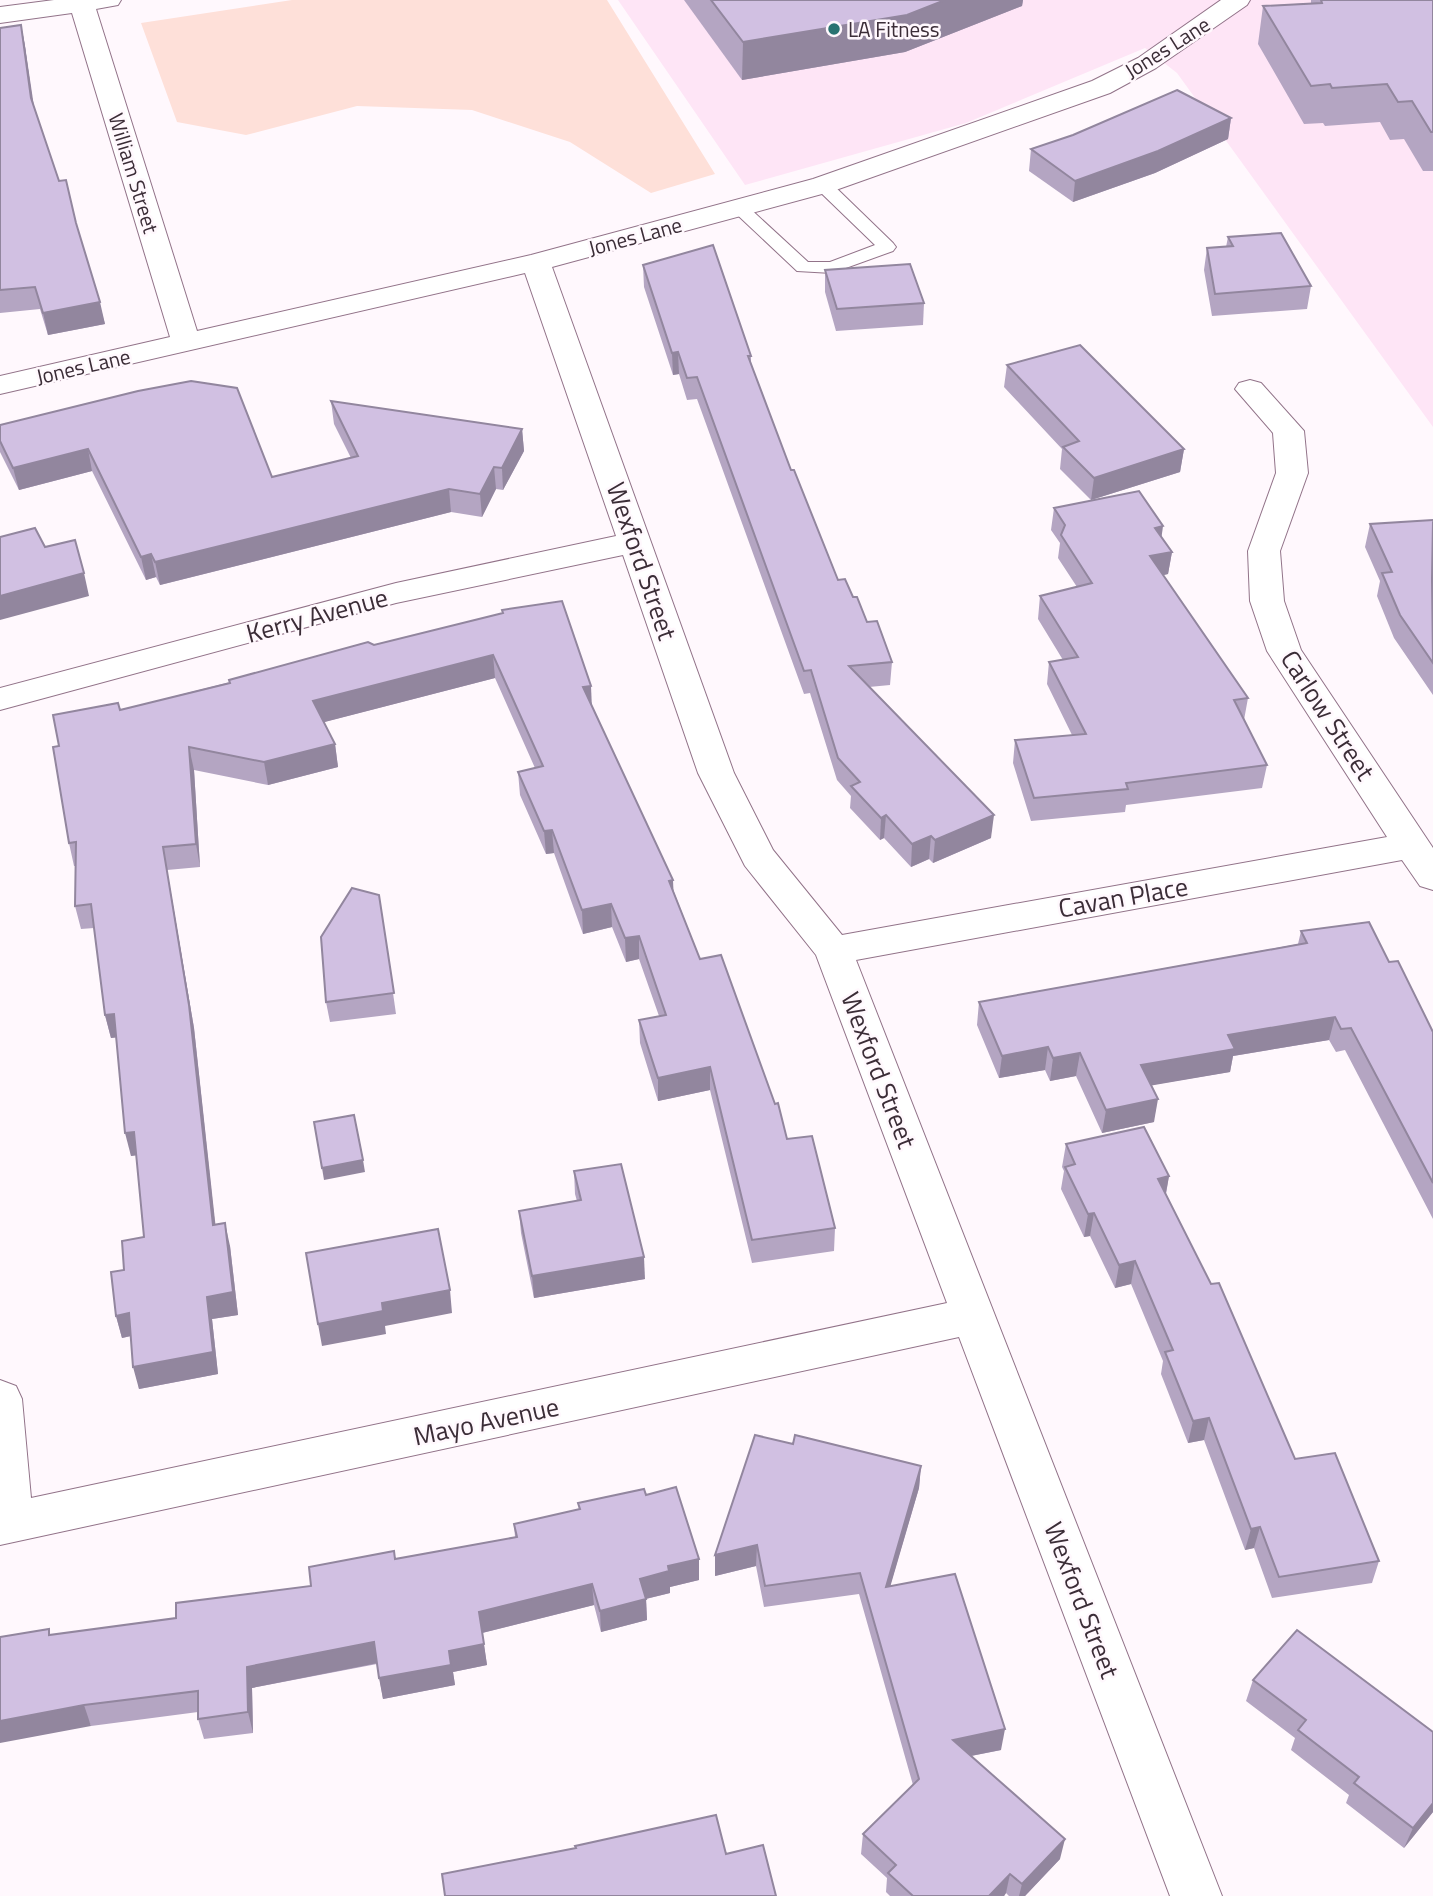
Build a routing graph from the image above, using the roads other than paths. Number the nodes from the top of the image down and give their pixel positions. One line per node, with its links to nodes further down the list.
1 (1238, 0): 4 (street, Jones Lane)
2 (95, 2): 3 (street); 7 (street, William Street)
3 (0, 15)
4 (823, 185): 5 (street, Jones Lane); 5 (lane)
5 (739, 208): 6 (street, Jones Lane)
6 (536, 262): 7 (street, Jones Lane); 10 (street, Wexford Street)
7 (186, 342): 8 (street, Jones Lane)
8 (0, 385)
9 (1250, 389): 12 (street, Carlow Street)
10 (636, 543): 11 (street, Kerry Avenue); 14 (street, Wexford Street)
11 (0, 699)
12 (1412, 845): 13 (street, Carlow Street); 14 (street, Cavan Place)
13 (1433, 877)
14 (833, 950): 15 (street, Wexford Street)
15 (972, 1316): 17 (street, Mayo Avenue); 18 (street, Wexford Street)
16 (0, 1399): 17 (street)
17 (5, 1524)
18 (1196, 1896)

